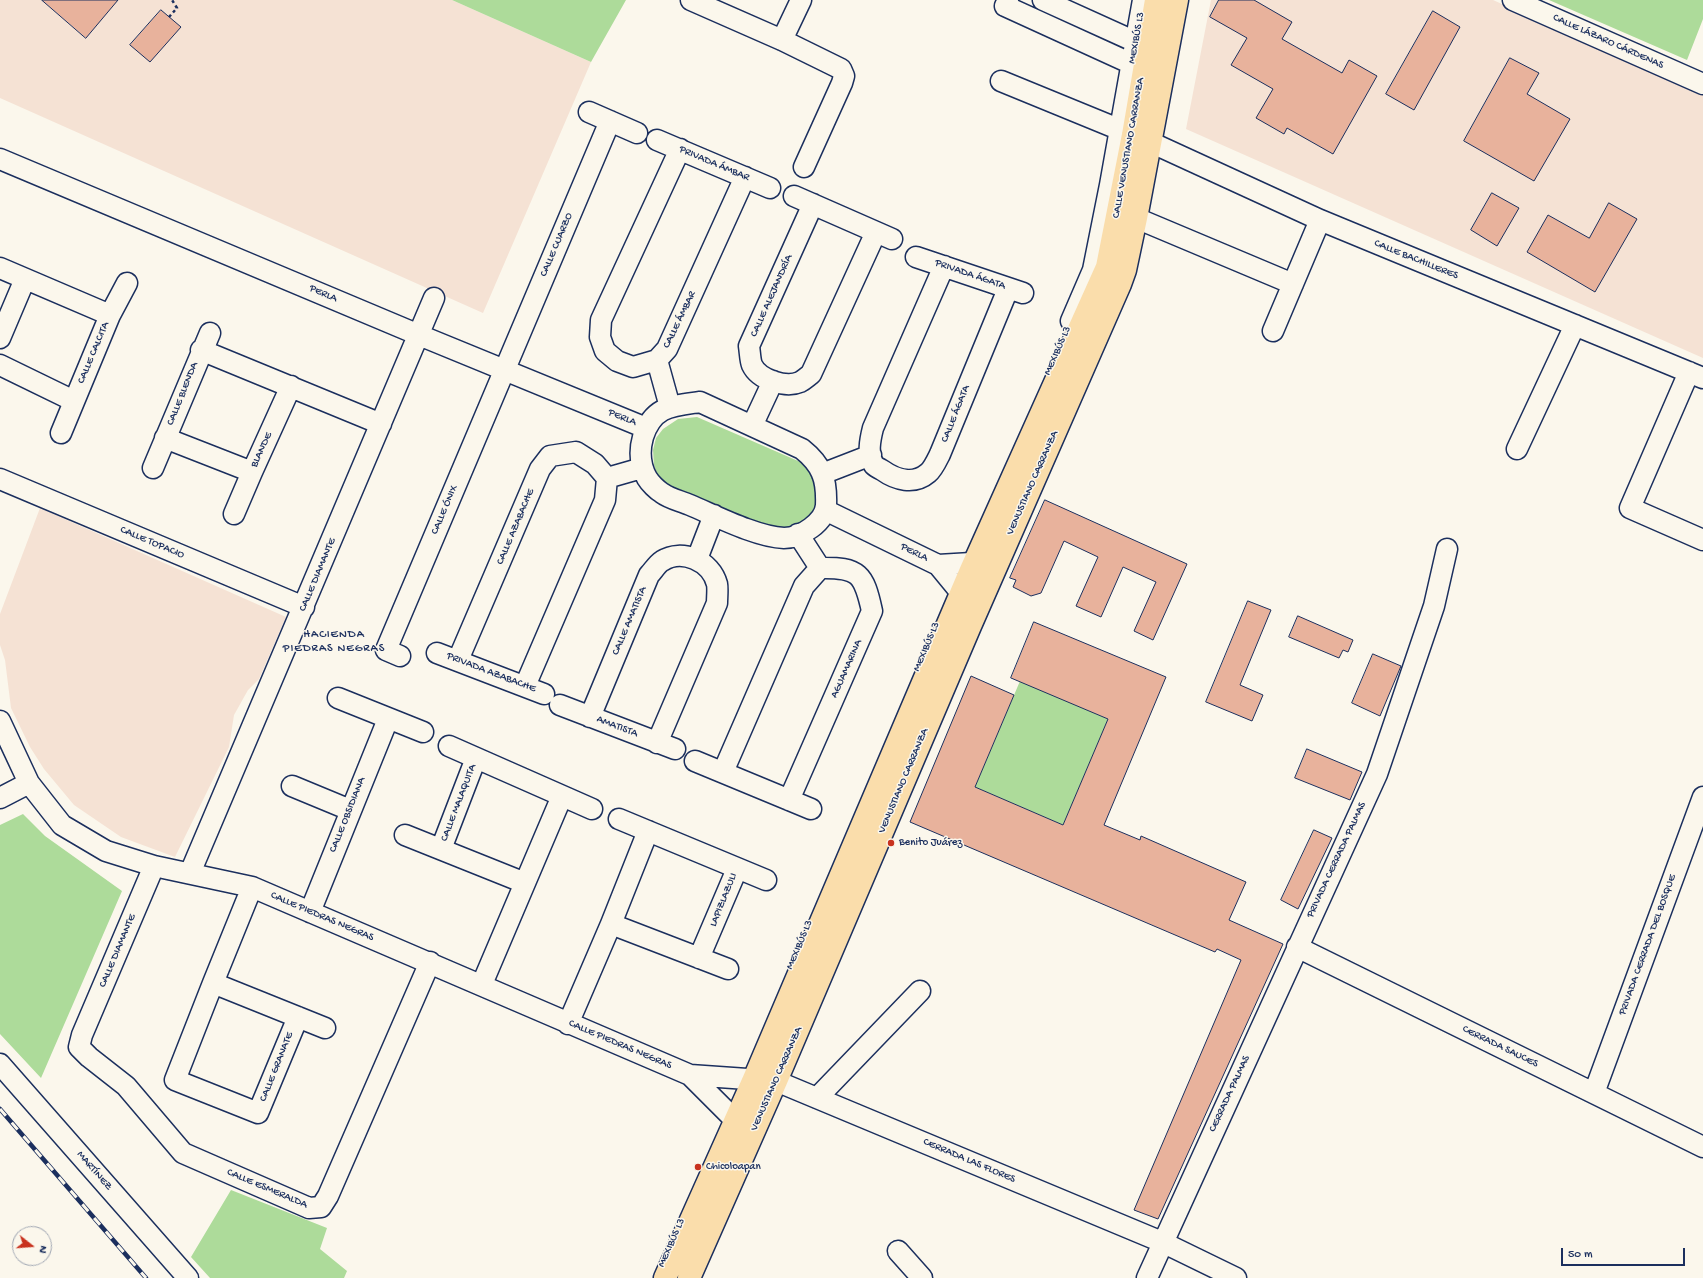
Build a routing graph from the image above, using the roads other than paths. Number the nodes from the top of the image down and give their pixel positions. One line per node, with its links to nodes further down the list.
1 (691, 0): 11 (street)
2 (801, 0): 11 (street)
3 (1008, 0): 13 (street)
4 (1043, 0): 10 (street)
5 (1144, 0): 12 (street, MEXIBÚS L3)
6 (1156, 0): 12 (main road, CALLE VENUSTIANO CARRANZA)
7 (1177, 0): 20 (main road, CALLE VENUSTIANO CARRANZA)
8 (1183, 0): 20 (street, MEXIBÚS L3)
9 (1513, 0): 16 (street, CALLE LÁZARO CÁRDENAS)
10 (1110, 30): 12 (street); 13 (street)
11 (782, 40): 24 (street)
12 (1142, 45): 14 (main road, CALLE VENUSTIANO CARRANZA)
13 (1102, 50): 14 (street)
14 (1138, 67): 20 (main road, CALLE VENUSTIANO CARRANZA)
15 (1001, 81): 20 (street, CALLE BACHILLERES)
16 (1703, 84)
17 (589, 112): 18 (street)
18 (610, 121): 19 (street); 47 (street, CALLE CUARZO)
19 (637, 133)
20 (1140, 138): 29 (main road, CALLE VENUSTIANO CARRANZA); 30 (street, CALLE BACHILLERES); 38 (main road, CALLE VENUSTIANO CARRANZA); 73 (street, MEXIBÚS L3)
21 (658, 140): 22 (street, PRIVADA ÁMBAR)
22 (680, 149): 25 (street, PRIVADA ÁMBAR); 45 (street, CALLE ÁMBAR)
23 (0, 159): 43 (street, PERLA)
24 (804, 167)
25 (746, 178): 26 (street, PRIVADA ÁMBAR); 45 (street, CALLE ÁMBAR)
26 (770, 188)
27 (794, 196): 28 (street)
28 (813, 204): 49 (street, CALLE ALEJANDRÍA); 49 (street, CALLE ALEJANDRÍA)
29 (1138, 219): 36 (street); 38 (main road, CALLE VENUSTIANO CARRANZA); 130 (street)
30 (1320, 220): 36 (street); 41 (street, CALLE BACHILLERES)
31 (916, 257): 32 (street, PRIVADA ÁGATA)
32 (944, 266): 37 (street, PRIVADA ÁGATA); 59 (street)
33 (0, 268): 34 (street, CALLE CALCITA)
34 (25, 279): 40 (street, CALLE CALCITA); 44 (street)
35 (127, 284): 40 (street)
36 (1293, 284): 42 (street)
37 (1015, 291): 59 (street, CALLE ÁGATA)
38 (1109, 293): 73 (main road, VENUSTIANO CARRANZA); 74 (main road, VENUSTIANO CARRANZA)
39 (434, 298): 43 (street, CALLE DIAMANTE)
40 (110, 316): 51 (street, CALLE CALCITA)
41 (1575, 325): 48 (street, CALLE BACHILLERES); 58 (street)
42 (1273, 331)
43 (419, 335): 47 (street, PERLA); 53 (street, CALLE DIAMANTE)
44 (0, 338)
45 (657, 360): 52 (street)
46 (0, 365): 51 (street)
47 (504, 369): 55 (street, PERLA); 80 (street, CALLE ÓNIX)
48 (1696, 375): 70 (street)
49 (773, 381): 54 (street)
50 (291, 386): 53 (street); 57 (street, CALLE BLENDA); 62 (street, BLANDE)
51 (74, 401): 56 (street, CALLE CALCITA)
52 (670, 407): 54 (street, PERLA); 55 (street, PERLA)
53 (381, 424): 78 (street, CALLE DIAMANTE)
54 (752, 426): 63 (street, PERLA)
55 (646, 428): 61 (street, PERLA)
56 (61, 433)
57 (165, 438): 60 (street, CALLE BLENDA); 62 (street, BLANDE)
58 (1518, 449)
59 (871, 455): 63 (street)
60 (153, 468)
61 (642, 468): 64 (street); 68 (street, PERLA)
62 (252, 472): 67 (street)
63 (822, 474): 66 (street, PERLA)
64 (607, 478): 82 (street, CALLE AZABACHE); 83 (street)
65 (0, 479): 78 (street, CALLE TOPACIO)
66 (826, 510): 69 (street, PERLA); 75 (street, PERLA)
67 (234, 514)
68 (714, 515): 69 (street, PERLA); 72 (street)
69 (798, 534): 76 (street)
70 (1703, 540)
71 (1448, 549): 116 (street, PRIVADA CERRADA PALMAS)
72 (696, 558): 87 (street, CALLE AMATISTA); 87 (street, AMATISTA)
73 (968, 562): 74 (street, PERLA); 75 (street, PERLA); 77 (main road, VENUSTIANO CARRANZA)
74 (998, 562): 79 (main road, VENUSTIANO CARRANZA)
75 (938, 565): 77 (street, PERLA)
76 (820, 568): 94 (street); 100 (street, AGUAMARINA)
77 (957, 588): 79 (street, PERLA); 129 (main road, VENUSTIANO CARRANZA)
78 (304, 607): 110 (street, CALLE DIAMANTE)
79 (979, 607): 130 (main road, VENUSTIANO CARRANZA)
80 (393, 653)
81 (437, 653): 82 (street, PRIVADA AZABACHE)
82 (458, 660): 83 (street, PRIVADA AZABACHE)
83 (524, 686): 84 (street, PRIVADA AZABACHE)
84 (544, 694)
85 (338, 698): 88 (street)
86 (560, 705): 87 (street, AMATISTA)
87 (590, 717)
88 (388, 719): 90 (street); 103 (street, CALLE OBSIDIANA)
89 (0, 721): 95 (street, CALLE PIEDRAS NEGRAS)
90 (422, 732)
91 (449, 746): 92 (street)
92 (476, 758): 97 (street, CALLE MALAQUITA); 107 (street, CALLE MALAQUITA)
93 (695, 761): 94 (street)
94 (722, 772): 100 (street)
95 (29, 783): 99 (street); 108 (street, CALLE PIEDRAS NEGRAS)
96 (292, 786): 103 (street)
97 (562, 796): 101 (street, CALLE MALAQUITA); 112 (street)
98 (1703, 797): 131 (street, PRIVADA CERRADA DEL BOSQUE)
99 (0, 798)
100 (789, 800): 102 (street)
101 (592, 809)
102 (811, 809)
103 (350, 810): 114 (street, CALLE OBSIDIANA)
104 (619, 819): 105 (street, LAPIZLAZULI)
105 (648, 831): 109 (street, LAPIZLAZULI); 115 (street)
106 (405, 835): 107 (street)
107 (441, 849): 112 (street, CALLE MALAQUITA)
108 (154, 866): 110 (street, CALLE PIEDRAS NEGRAS); 126 (street, CALLE DIAMANTE)
109 (737, 869): 111 (street); 117 (street, LAPIZLAZULI)
110 (190, 873): 113 (street, CALLE PIEDRAS NEGRAS)
111 (766, 880)
112 (525, 883): 121 (street)
113 (252, 887): 114 (street, CALLE PIEDRAS NEGRAS); 120 (street, CALLE GRANATE)
114 (310, 912): 118 (street, CALLE PIEDRAS NEGRAS)
115 (611, 924): 117 (street); 124 (street)
116 (1297, 947): 131 (street, CERRADA SAUCES); 136 (street, CERRADA PALMAS)
117 (699, 958): 119 (street)
118 (430, 962): 121 (street, CALLE PIEDRAS NEGRAS); 126 (street, CALLE ESMERALDA)
119 (728, 970)
120 (213, 982): 123 (street); 123 (street, CALLE GRANATE)
121 (482, 984): 124 (street, CALLE PIEDRAS NEGRAS)
122 (920, 991): 132 (street)
123 (298, 1017): 125 (street)
124 (568, 1024): 128 (street, CALLE PIEDRAS NEGRAS)
125 (325, 1028)
126 (82, 1035)
127 (0, 1064): 138 (street, MARTÍNEZ)
128 (690, 1075): 129 (street, CALLE PIEDRAS NEGRAS); 133 (street, CALLE PIEDRAS NEGRAS)
129 (749, 1078): 130 (street, CALLE PIEDRAS NEGRAS); 133 (main road, VENUSTIANO CARRANZA)
130 (779, 1082): 132 (street, CERRADA LAS FLORES); 134 (main road, VENUSTIANO CARRANZA); 142 (street)
131 (1594, 1093): 135 (street, CERRADA SAUCES)
132 (817, 1098): 136 (street, CERRADA LAS FLORES)
133 (732, 1117): 134 (street, CALLE PIEDRAS NEGRAS); 139 (street, MEXIBÚS L3); 140 (main road, VENUSTIANO CARRANZA)
134 (753, 1133): 141 (main road, VENUSTIANO CARRANZA)
135 (1703, 1147)
136 (1162, 1242): 144 (street, CERRADA PALMAS); 145 (street, CERRADA LAS FLORES)
137 (898, 1251): 143 (street)
138 (188, 1278)
139 (656, 1278)
140 (665, 1278)
141 (689, 1278)
142 (697, 1278)
143 (922, 1278)
144 (1147, 1278)
145 (1236, 1278)

